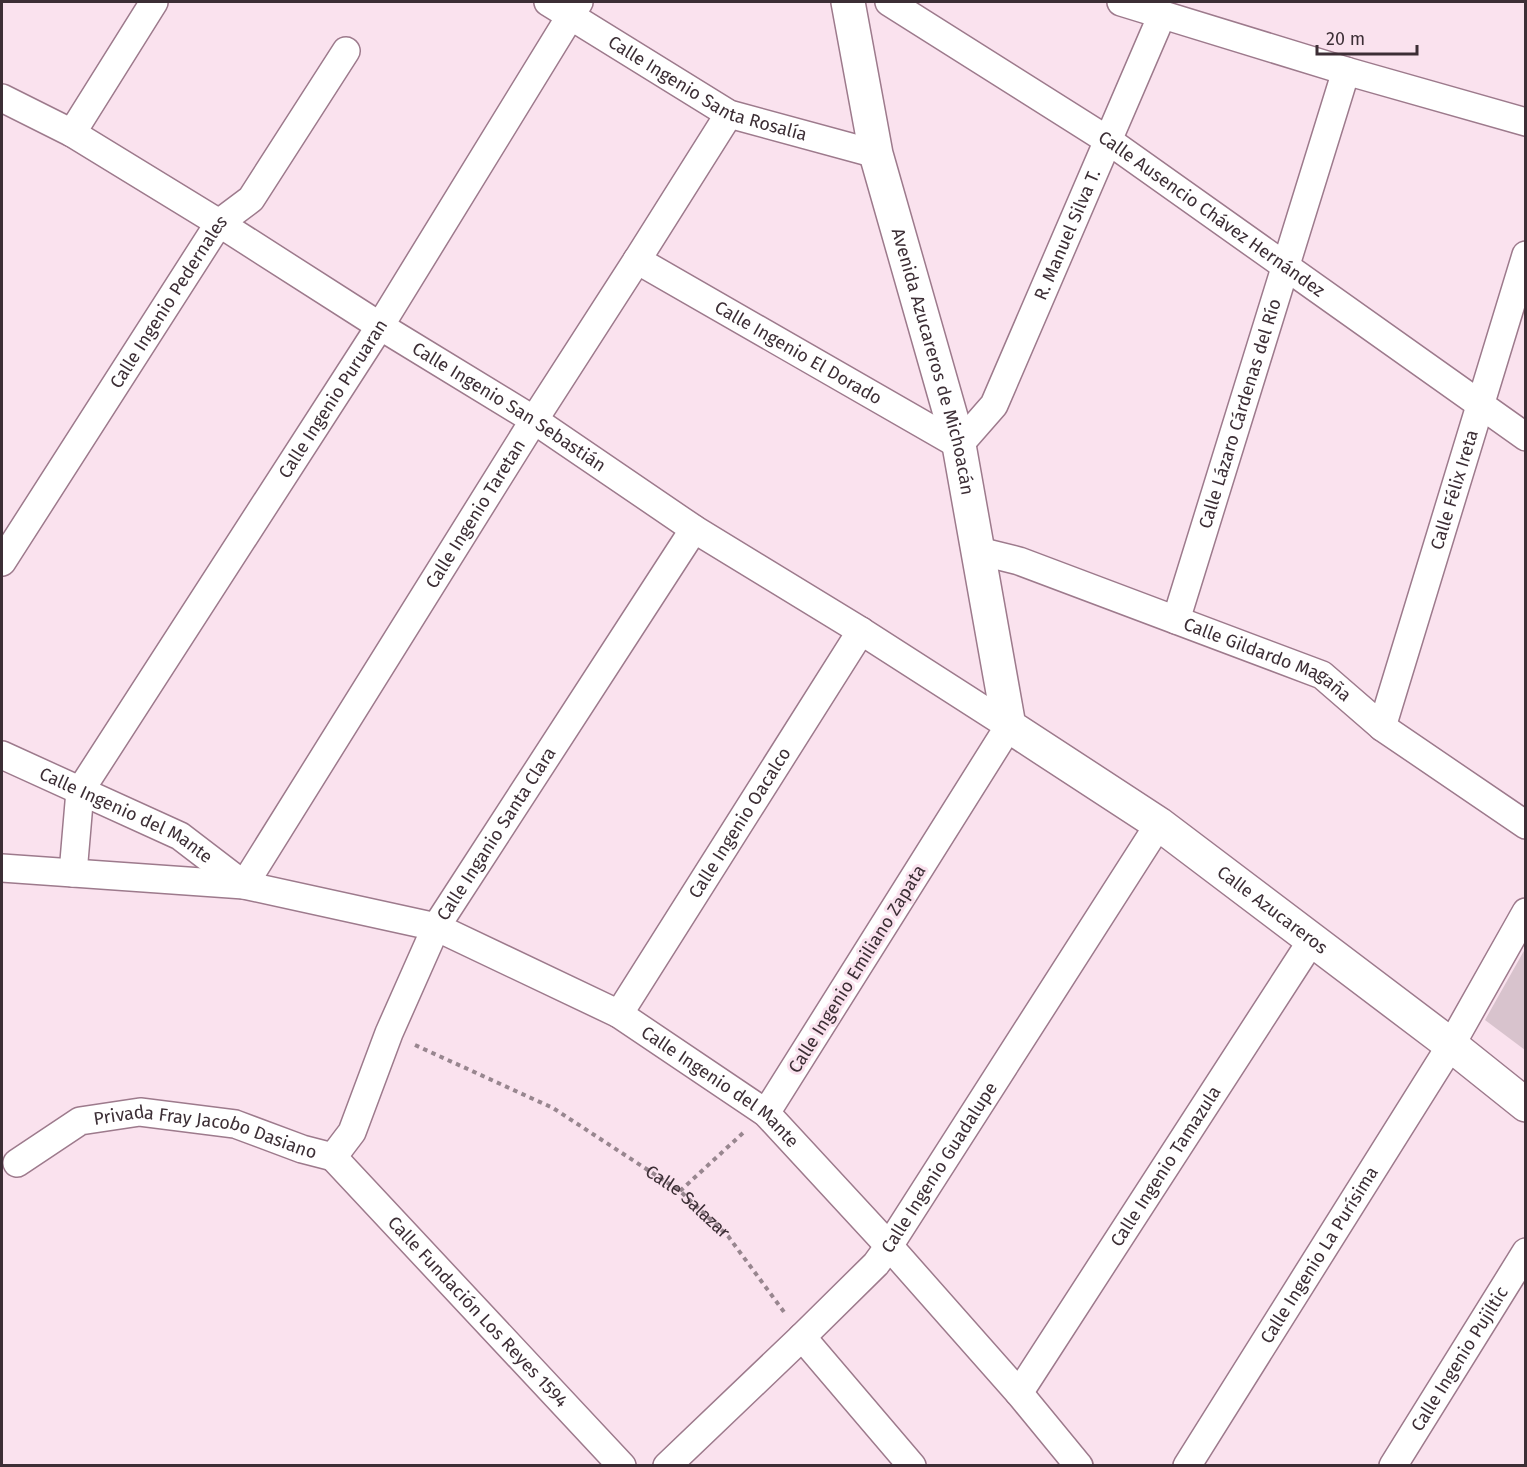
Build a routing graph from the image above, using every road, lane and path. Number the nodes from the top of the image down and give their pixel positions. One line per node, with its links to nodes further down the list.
1 (154, 2): 12 (street)
2 (848, 2): 14 (street, Avenida Azucareros de Michoacán)
3 (889, 2): 13 (street, Calle Ausencio Chávez Hernández)
4 (1121, 2): 6 (street)
5 (565, 6): 10 (street, Calle Ingenio Santa Rosalía); 19 (street, Calle Ingenio Puruaran)
6 (1162, 15): 8 (street); 13 (street, R. Manuel Silva T.)
7 (346, 51): 15 (street, Calle Ingenio Pedernales)
8 (1346, 71): 11 (street); 18 (street, Calle Lázaro Cárdenas del Río)
9 (2, 98): 12 (street, Calle Ingenio San Sebastián)
10 (729, 114): 14 (street, Calle Ingenio Santa Rosalía); 17 (street, Calle Ingenio Taretan)
11 (1526, 122)
12 (72, 133): 15 (street, Calle Ingenio San Sebastián)
13 (1109, 141): 18 (street, Calle Ausencio Chávez Hernández); 23 (street, R. Manuel Silva T.)
14 (876, 154): 23 (street, Avenida Azucareros de Michoacán)
15 (219, 223): 19 (street, Calle Ingenio San Sebastián); 26 (street, Calle Ingenio Pedernales)
16 (1526, 255): 20 (street, Calle Félix Ireta)
17 (638, 260): 21 (street, Calle Ingenio Taretan); 23 (street, Calle Ingenio El Dorado)
18 (1285, 266): 20 (street, Calle Ausencio Chávez Hernández); 27 (street, Calle Lázaro Cárdenas del Río)
19 (380, 326): 21 (street, Calle Ingenio San Sebastián); 32 (street, Calle Ingenio Puruaran)
20 (1479, 405): 22 (street, Calle Ausencio Chávez Hernández); 30 (street, Calle Félix Ireta)
21 (534, 420): 24 (street, Calle Ingenio San Sebastián); 37 (street, Calle Ingenio Taretan)
22 (1526, 437)
23 (959, 445): 25 (street, Avenida Azucareros de Michoacán)
24 (694, 529): 28 (street, Calle Ingenio San Sebastián); 39 (street, Calle Inganio Santa Clara)
25 (979, 551): 27 (street, Calle Gildardo Magaña); 29 (street, Avenida Azucareros de Michoacán)
26 (2, 562)
27 (1176, 620): 30 (street, Calle Gildardo Magaña)
28 (861, 631): 29 (street, Calle Ingenio San Sebastián); 41 (street, Calle Ingenio Oacalco)
29 (1009, 726): 33 (street, Calle Azucareros); 45 (street, Calle Ingenio Emiliano Zapata)
30 (1382, 727): 34 (street, Calle Gildardo Magaña)
31 (2, 755): 32 (street, Calle Ingenio del Mante)
32 (80, 791): 36 (street); 37 (street, Calle Ingenio del Mante)
33 (1159, 825): 40 (street, Calle Azucareros); 49 (street, Calle Ingenio Guadalupe)
34 (1526, 825)
35 (2, 868): 36 (street, Calle Ingenio del Mante)
36 (73, 873): 37 (street, Calle Ingenio del Mante)
37 (244, 885): 39 (street, Calle Ingenio del Mante)
38 (1526, 912): 43 (street, Calle Ingenio La Purísima)
39 (436, 927): 41 (street, Calle Ingenio del Mante); 42 (street, Calle Inganio Santa Clara)
40 (1312, 940): 43 (street, Calle Azucareros); 52 (street, Calle Ingenio Tamazula)
41 (619, 1014): 45 (street, Calle Ingenio del Mante)
42 (389, 1033): 46 (street, Calle Inganio Santa Clara); 48 (path, Calle Salazar)
43 (1451, 1045): 44 (street, Calle Azucareros); 57 (street, Calle Ingenio La Purísima)
44 (1526, 1105)
45 (766, 1113): 48 (path); 49 (street, Calle Ingenio del Mante)
46 (333, 1157): 47 (street, Privada Fray Jacobo Dasiano); 53 (street, Calle Fundación Los Reyes 1594)
47 (17, 1163)
48 (680, 1191): 51 (path, Calle Salazar)
49 (889, 1246): 51 (street, Calle Ingenio Guadalupe); 52 (street, Calle Ingenio del Mante)
50 (1526, 1252): 58 (street, Calle Ingenio Pujiltic)
51 (802, 1337): 54 (street, Calle Ingenio Guadalupe); 55 (street)
52 (1019, 1393): 56 (street, Calle Ingenio del Mante)
53 (621, 1466)
54 (667, 1466)
55 (912, 1466)
56 (1079, 1466)
57 (1187, 1466)
58 (1393, 1466)

